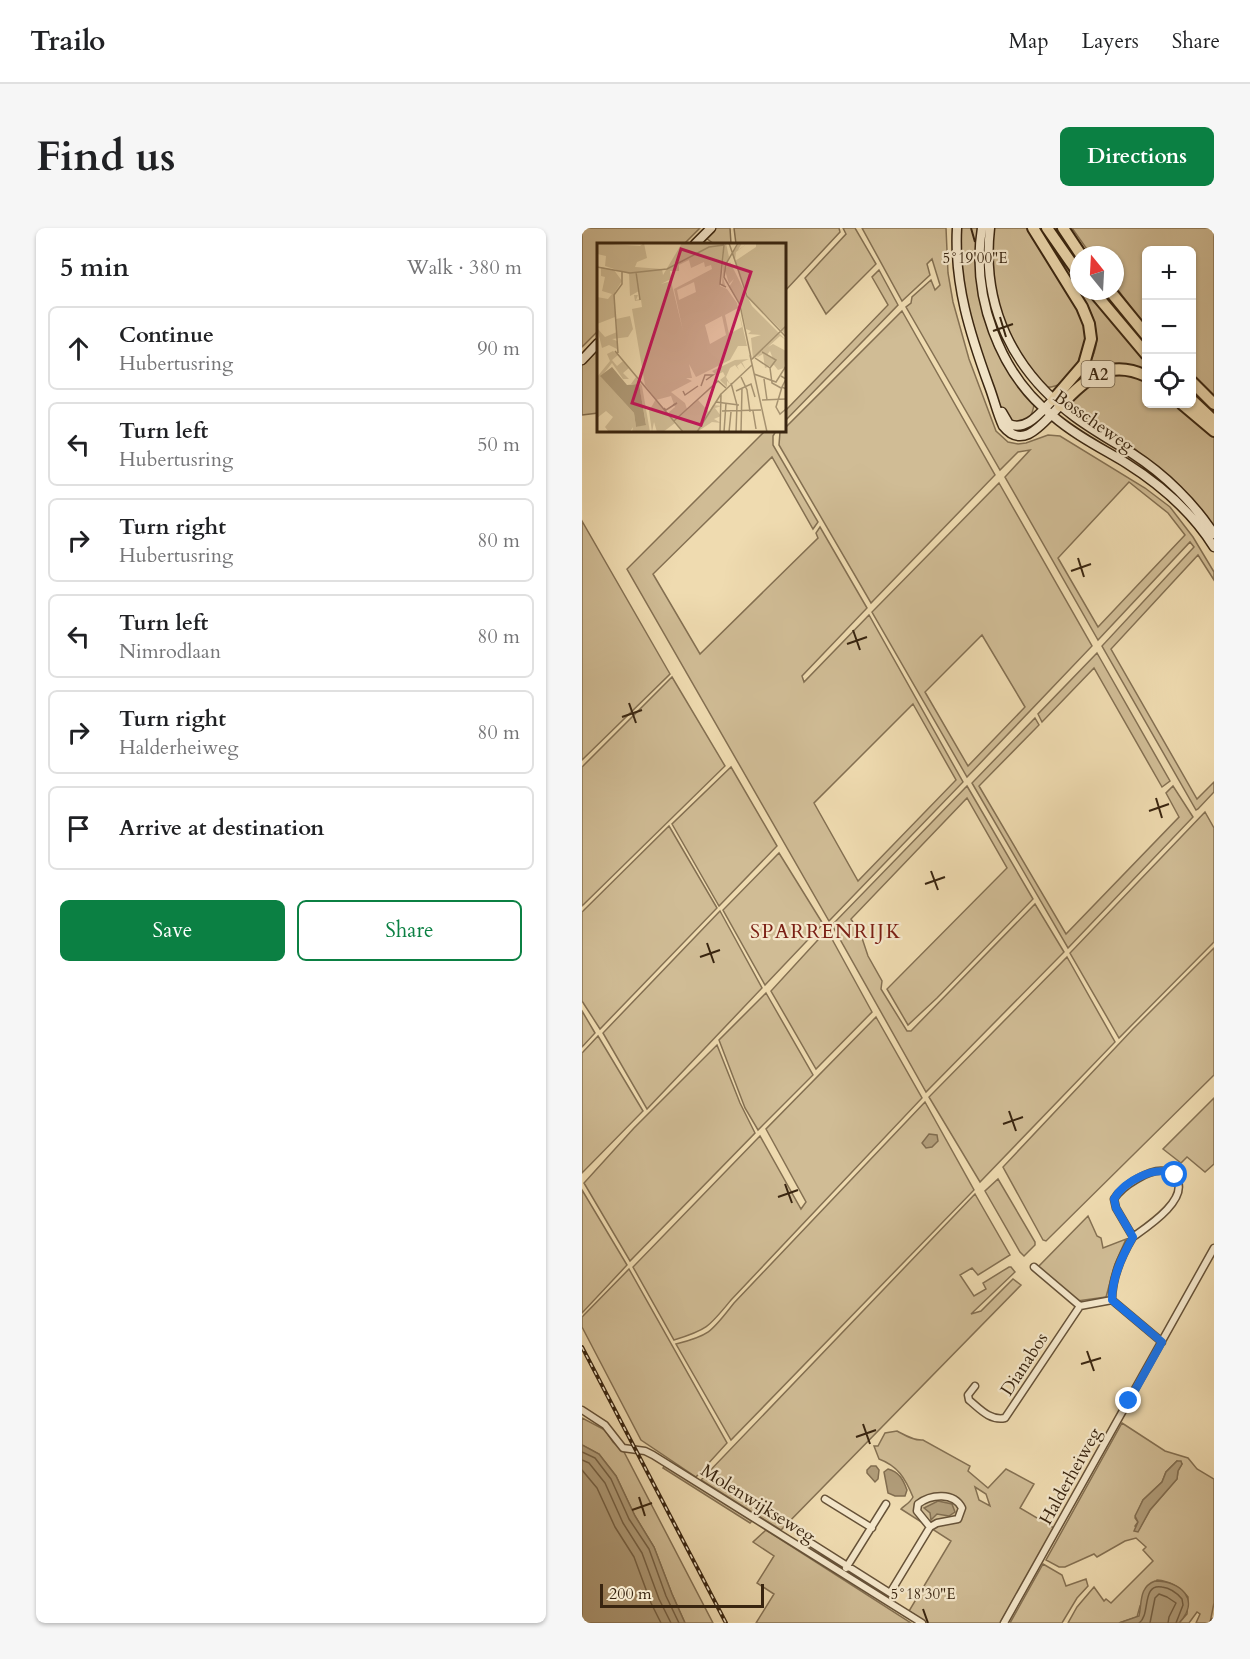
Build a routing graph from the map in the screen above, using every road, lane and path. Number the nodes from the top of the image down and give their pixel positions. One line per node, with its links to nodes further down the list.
1 (711, 228): 8 (main road)
2 (957, 228): 23 (main road)
3 (982, 228): 23 (main road, Bosscheweg)
4 (990, 228): 19 (main road, Bosscheweg)
5 (1033, 228): 19 (highway, A2)
6 (1047, 228): 10 (highway)
7 (1063, 228): 9 (highway)
8 (696, 243)
9 (1076, 246)
10 (1070, 261)
11 (1101, 300): 15 (highway)
12 (1117, 300): 13 (highway)
13 (1142, 330)
14 (597, 344): 16 (main road)
15 (1142, 349)
16 (582, 360)
17 (1142, 374): 19 (highway, A2)
18 (1196, 387): 20 (highway)
19 (1057, 403): 23 (main road); 26 (main road, Bosscheweg)
20 (1214, 404)
21 (1196, 405): 24 (highway)
22 (1187, 408): 25 (highway)
23 (1047, 412): 27 (main road, Bosscheweg)
24 (1214, 421)
25 (1214, 431)
26 (1214, 534)
27 (1214, 547)
28 (1133, 1237): 28 (street); 31 (street)
29 (1214, 1248): 33 (street, Halderheiweg)
30 (1034, 1267): 32 (street)
31 (1112, 1300): 32 (street); 33 (street)
32 (1080, 1306): 34 (street, Dianabos)
33 (1162, 1342): 44 (street, Halderheiweg)
34 (975, 1386)
35 (582, 1410): 42 (street, Molenwijkseweg)
36 (825, 1499): 39 (street)
37 (886, 1504): 39 (street)
38 (930, 1527): 38 (street); 41 (street, Molenwijkseweg)
39 (872, 1528): 41 (street)
40 (811, 1544): 41 (street, Molenwijkseweg)
41 (848, 1566): 42 (street)
42 (842, 1574): 43 (street, Molenwijkseweg)
43 (922, 1623)
44 (1004, 1623)

